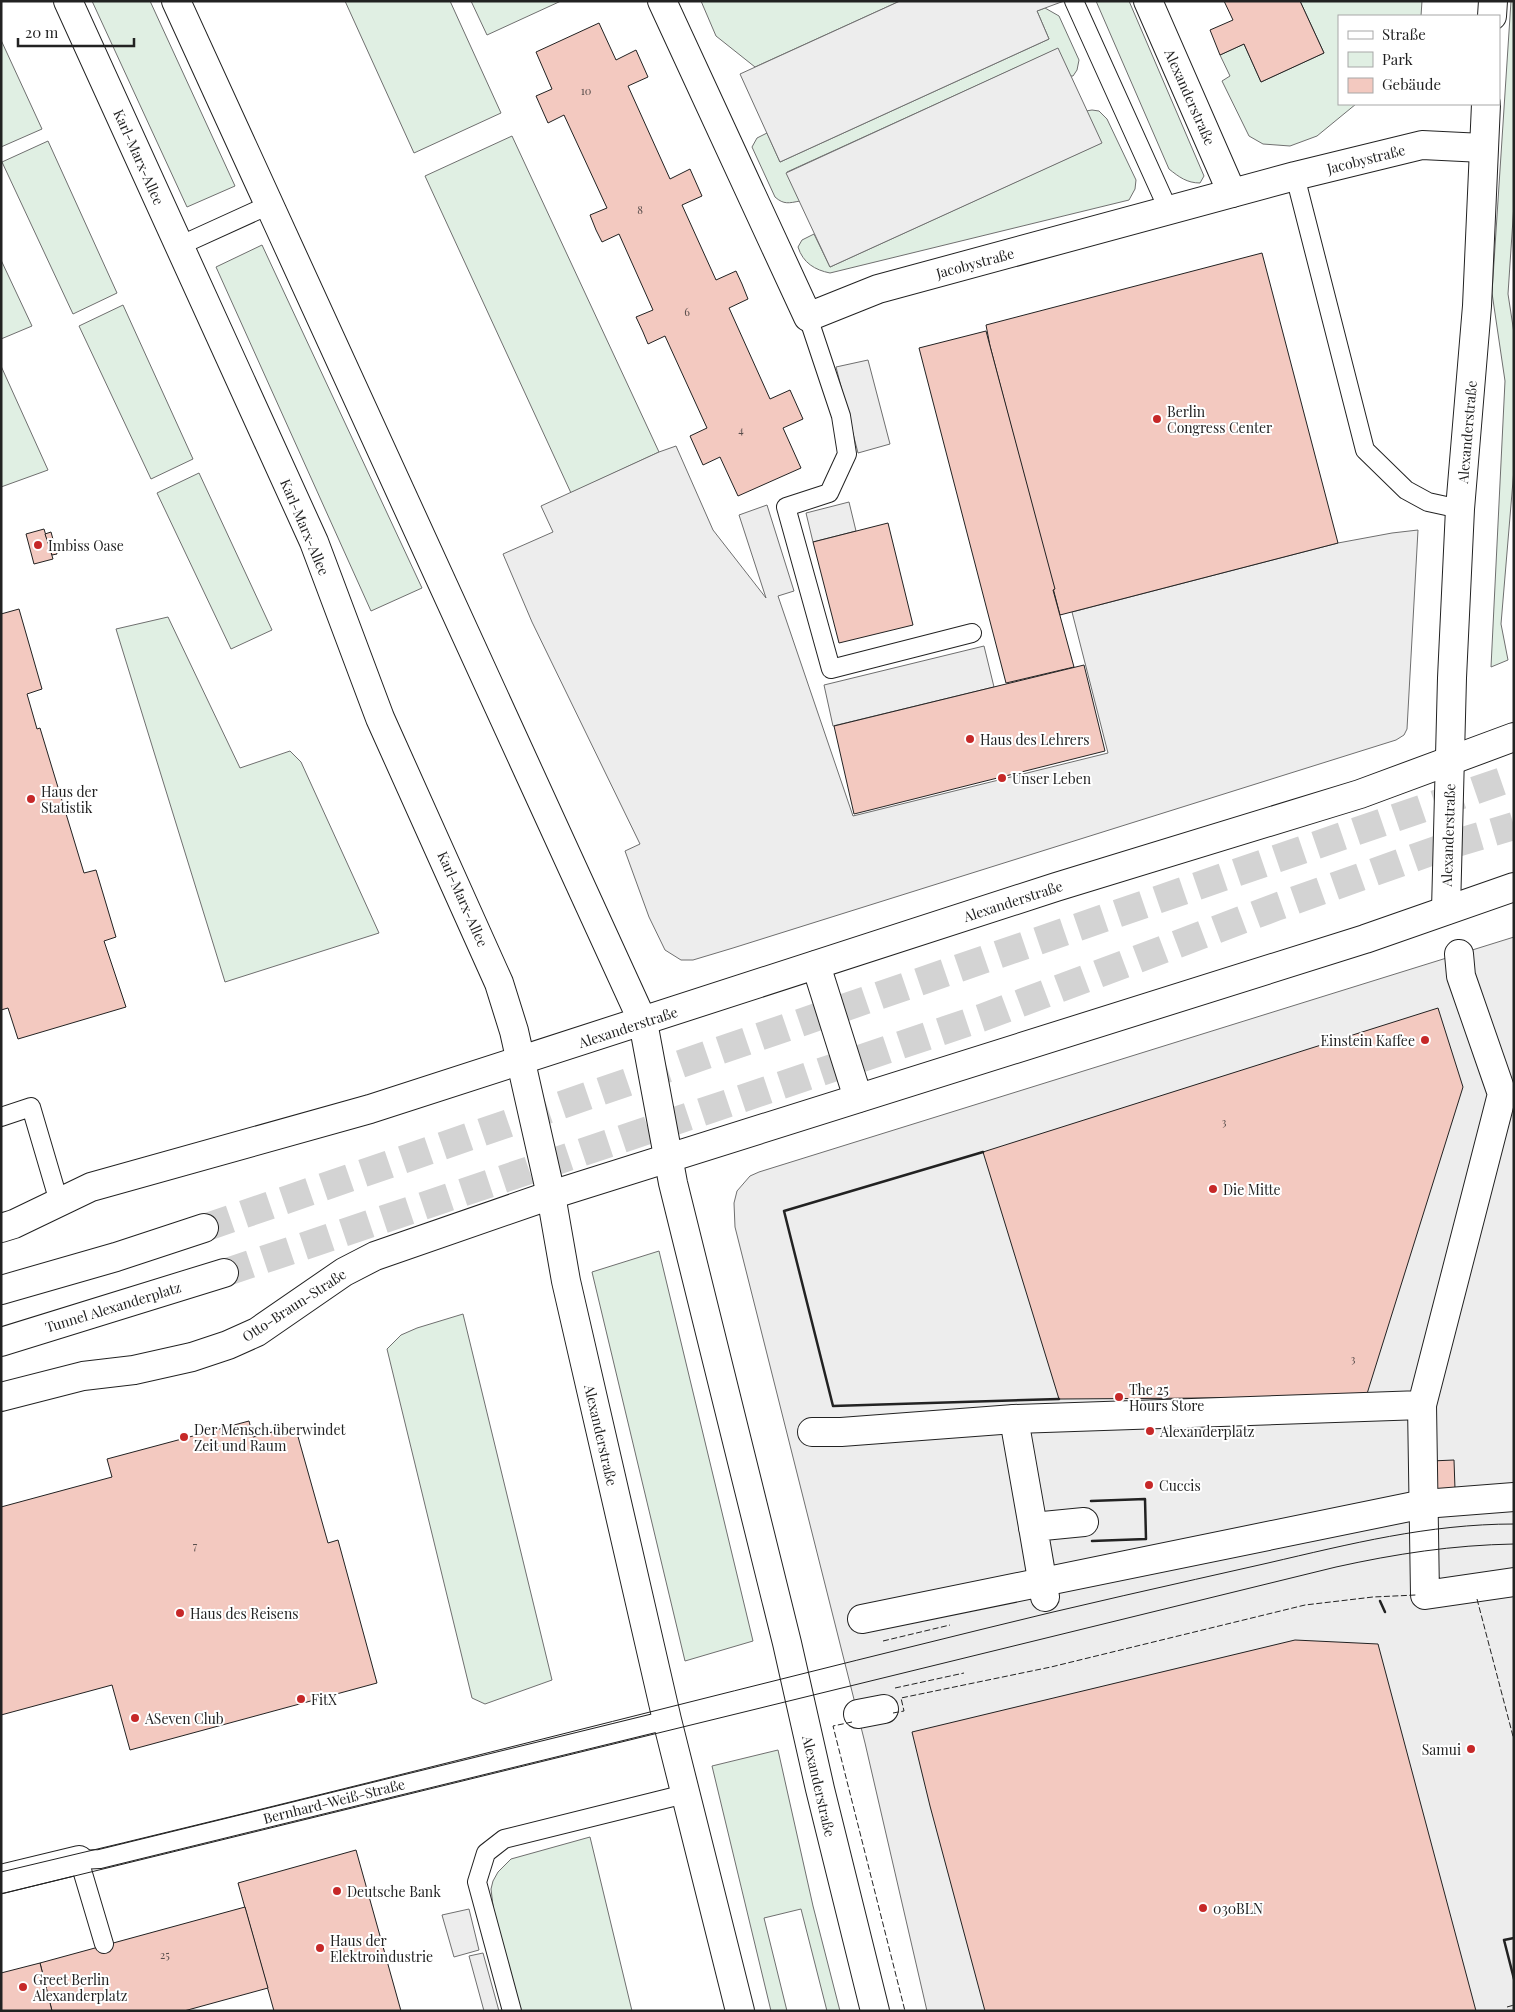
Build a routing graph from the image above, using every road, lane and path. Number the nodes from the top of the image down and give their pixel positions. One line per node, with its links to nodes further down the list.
1 (68, 1): 14 (main road, Karl-Marx-Allee)
2 (176, 1): 12 (main road)
3 (662, 1): 15 (main road)
4 (1074, 1): 13 (lane)
5 (1148, 1): 11 (main road, Alexanderstraße)
6 (1493, 1): 7 (main road)
7 (1492, 15)
8 (1486, 105): 9 (main road, Alexanderstraße)
9 (1483, 148): 10 (main road, Jacobystraße); 16 (main road, Alexanderstraße)
10 (1295, 176): 11 (main road, Jacobystraße); 16 (lane)
11 (1232, 193): 13 (main road, Jacobystraße)
12 (269, 205): 14 (lane); 24 (main road)
13 (1168, 210): 15 (main road, Jacobystraße)
14 (179, 246): 25 (main road, Karl-Marx-Allee)
15 (808, 317): 17 (lane)
16 (1460, 509): 19 (main road, Alexanderstraße)
17 (972, 633)
18 (1514, 737): 19 (main road)
19 (1450, 761): 21 (main road, Alexanderstraße); 23 (main road, Alexanderstraße)
20 (1514, 887): 21 (main road, Alexanderstraße)
21 (1446, 910): 26 (main road, Alexanderstraße)
22 (1459, 954): 37 (main road)
23 (816, 965): 24 (main road, Alexanderstraße); 26 (main road)
24 (643, 1022): 25 (main road, Alexanderstraße); 28 (main road)
25 (521, 1060): 29 (main road, Alexanderstraße); 30 (main road)
26 (858, 1098): 28 (main road, Alexanderstraße)
27 (1, 1117): 30 (lane)
28 (668, 1159): 29 (main road, Otto-Braun-Straße); 56 (main road, Alexanderstraße)
29 (551, 1195): 36 (main road, Otto-Braun-Straße); 49 (main road, Alexanderstraße)
30 (59, 1202): 31 (main road)
31 (1, 1228)
32 (204, 1228): 34 (main road)
33 (224, 1273): 35 (main road, Tunnel Alexanderplatz)
34 (1, 1290)
35 (1, 1342)
36 (1, 1397)
37 (1422, 1405): 38 (main road); 41 (main road)
38 (1014, 1419): 39 (main road); 43 (main road)
39 (812, 1432)
40 (1514, 1497): 41 (main road)
41 (1424, 1504): 44 (main road); 45 (main road)
42 (1082, 1522): 43 (main road)
43 (1033, 1526): 45 (main road)
44 (1514, 1582)
45 (1044, 1590): 46 (main road)
46 (862, 1619)
47 (884, 1709): 48 (main road)
48 (858, 1714)
49 (667, 1720): 50 (main road, Alexanderstraße); 51 (lane, Bernhard-Weiß-Straße)
50 (685, 1794): 54 (lane); 55 (main road, Alexanderstraße)
51 (79, 1860): 52 (main road, Bernhard-Weiß-Straße); 53 (lane)
52 (1, 1879)
53 (104, 1944)
54 (512, 2011)
55 (740, 2011)
56 (875, 2011)

